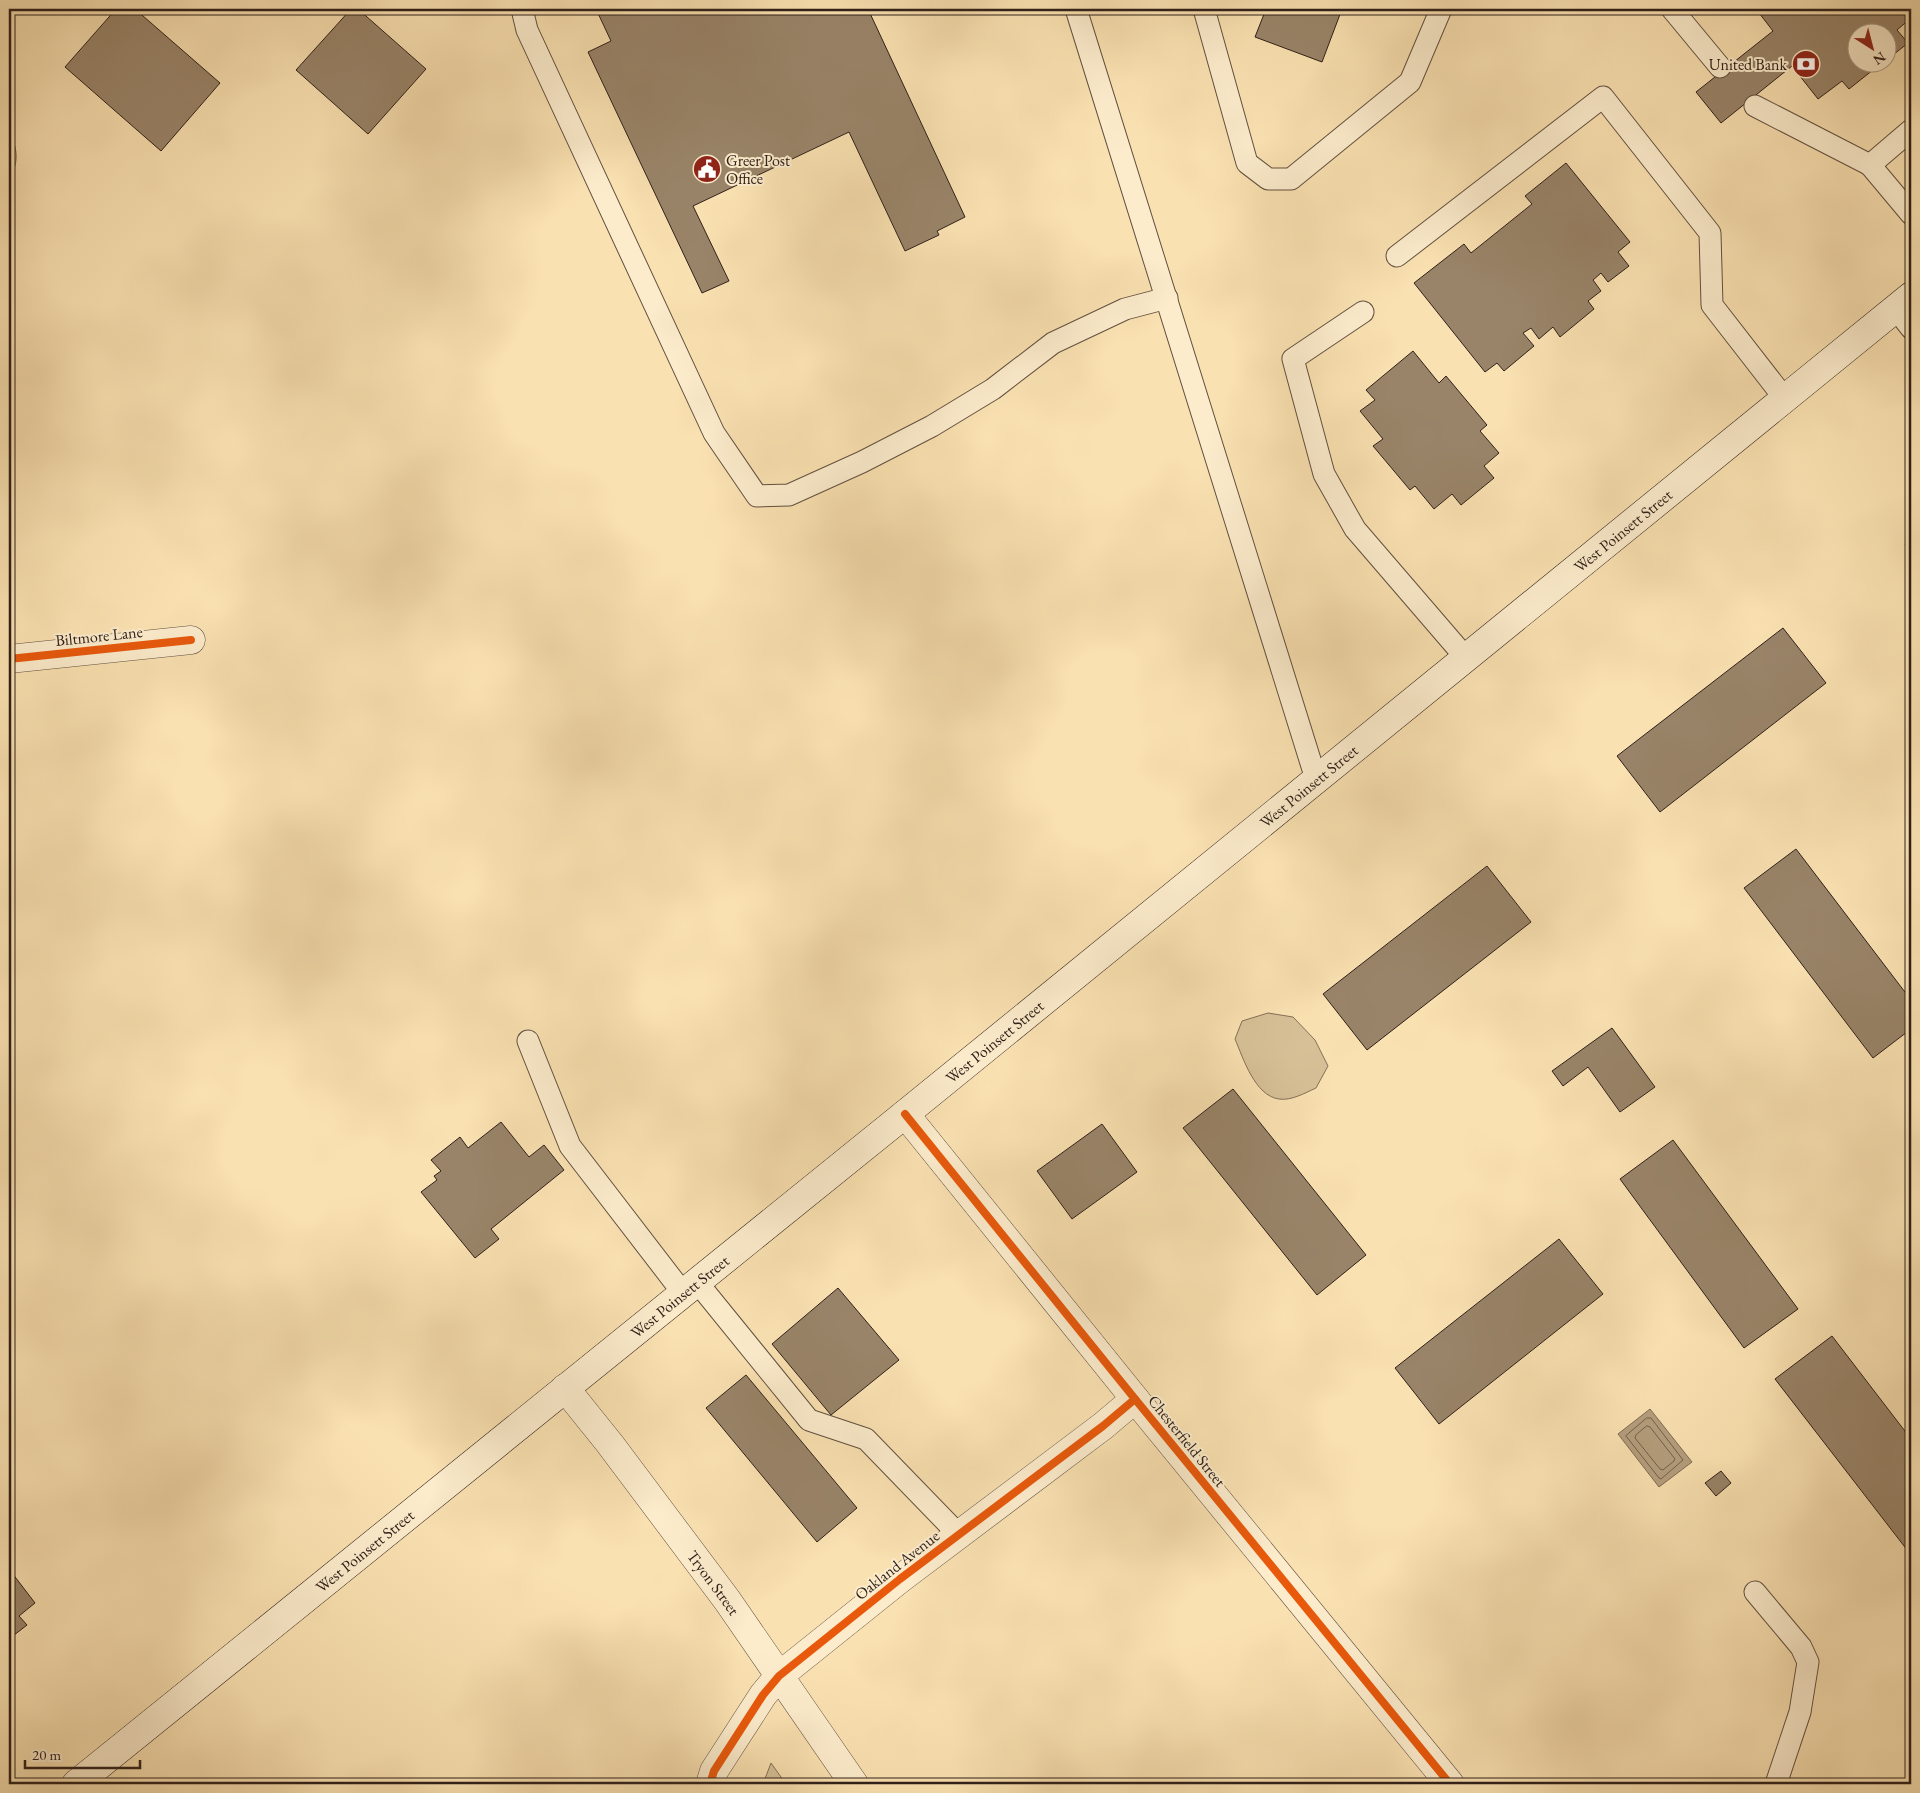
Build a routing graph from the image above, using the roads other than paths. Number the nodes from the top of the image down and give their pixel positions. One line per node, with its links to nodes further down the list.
1 (522, 9): 12 (lane)
2 (1076, 9): 12 (lane)
3 (1204, 9): 4 (lane)
4 (1441, 9)
5 (1672, 9): 6 (lane)
6 (1720, 67)
7 (1755, 106): 9 (lane)
8 (1911, 130): 9 (lane)
9 (1870, 166): 10 (lane)
10 (1911, 214)
11 (1397, 256): 15 (lane)
12 (1168, 298): 19 (lane)
13 (1906, 311): 15 (main road, West Poinsett Street)
14 (1363, 312): 17 (lane)
15 (1785, 400): 17 (main road, West Poinsett Street)
16 (191, 640): 18 (main road, Biltmore Lane)
17 (1466, 658): 19 (main road, West Poinsett Street)
18 (9, 659)
19 (1316, 779): 21 (main road, West Poinsett Street)
20 (528, 1041): 22 (lane)
21 (905, 1114): 22 (main road, West Poinsett Street); 24 (main road, Chesterfield Street)
22 (690, 1287): 23 (main road, West Poinsett Street); 25 (lane)
23 (565, 1388): 27 (main road, Tryon Street); 28 (main road, West Poinsett Street)
24 (1135, 1399): 25 (main road, Oakland Avenue); 31 (main road, Chesterfield Street)
25 (959, 1535): 27 (main road, Oakland Avenue)
26 (1755, 1592): 32 (lane)
27 (779, 1676): 29 (main road, Oakland Avenue); 30 (main road, Tryon Street)
28 (76, 1784)
29 (710, 1784)
30 (854, 1784)
31 (1450, 1784)
32 (1776, 1784)

